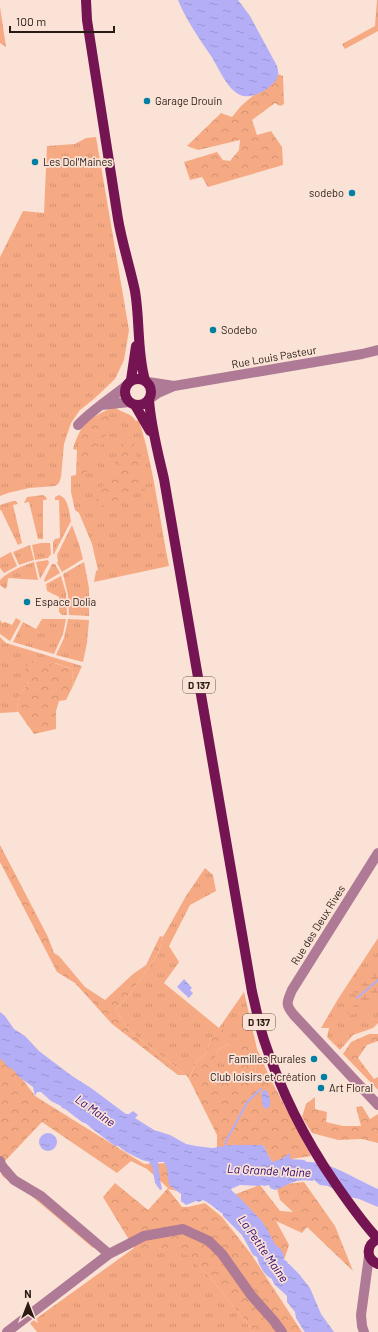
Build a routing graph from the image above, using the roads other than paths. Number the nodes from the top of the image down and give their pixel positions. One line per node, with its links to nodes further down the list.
1 (86, 0): 2 (main road)
2 (139, 322): 4 (main road); 5 (main road)
3 (378, 350): 6 (street, Rue Louis Pasteur)
4 (146, 381): 5 (main road); 6 (street, Rue Louis Pasteur); 7 (main road)
5 (128, 383): 8 (main road); 9 (street)
6 (174, 386): 7 (street, Rue Louis Pasteur)
7 (150, 399): 8 (main road); 11 (main road, D 137)
8 (132, 403): 9 (street); 11 (main road, D 137)
9 (102, 405): 10 (street)
10 (78, 425)
11 (154, 438): 15 (main road, D 137)
12 (376, 860): 13 (street, Rue des Deux Rives)
13 (378, 1104)
14 (0, 1161): 16 (street)
15 (376, 1240): 17 (main road)
16 (109, 1254): 20 (street); 21 (street)
17 (369, 1256): 18 (main road); 19 (street)
18 (378, 1264): 19 (street)
19 (367, 1277): 22 (street)
20 (7, 1332)
21 (282, 1332)
22 (364, 1332)

